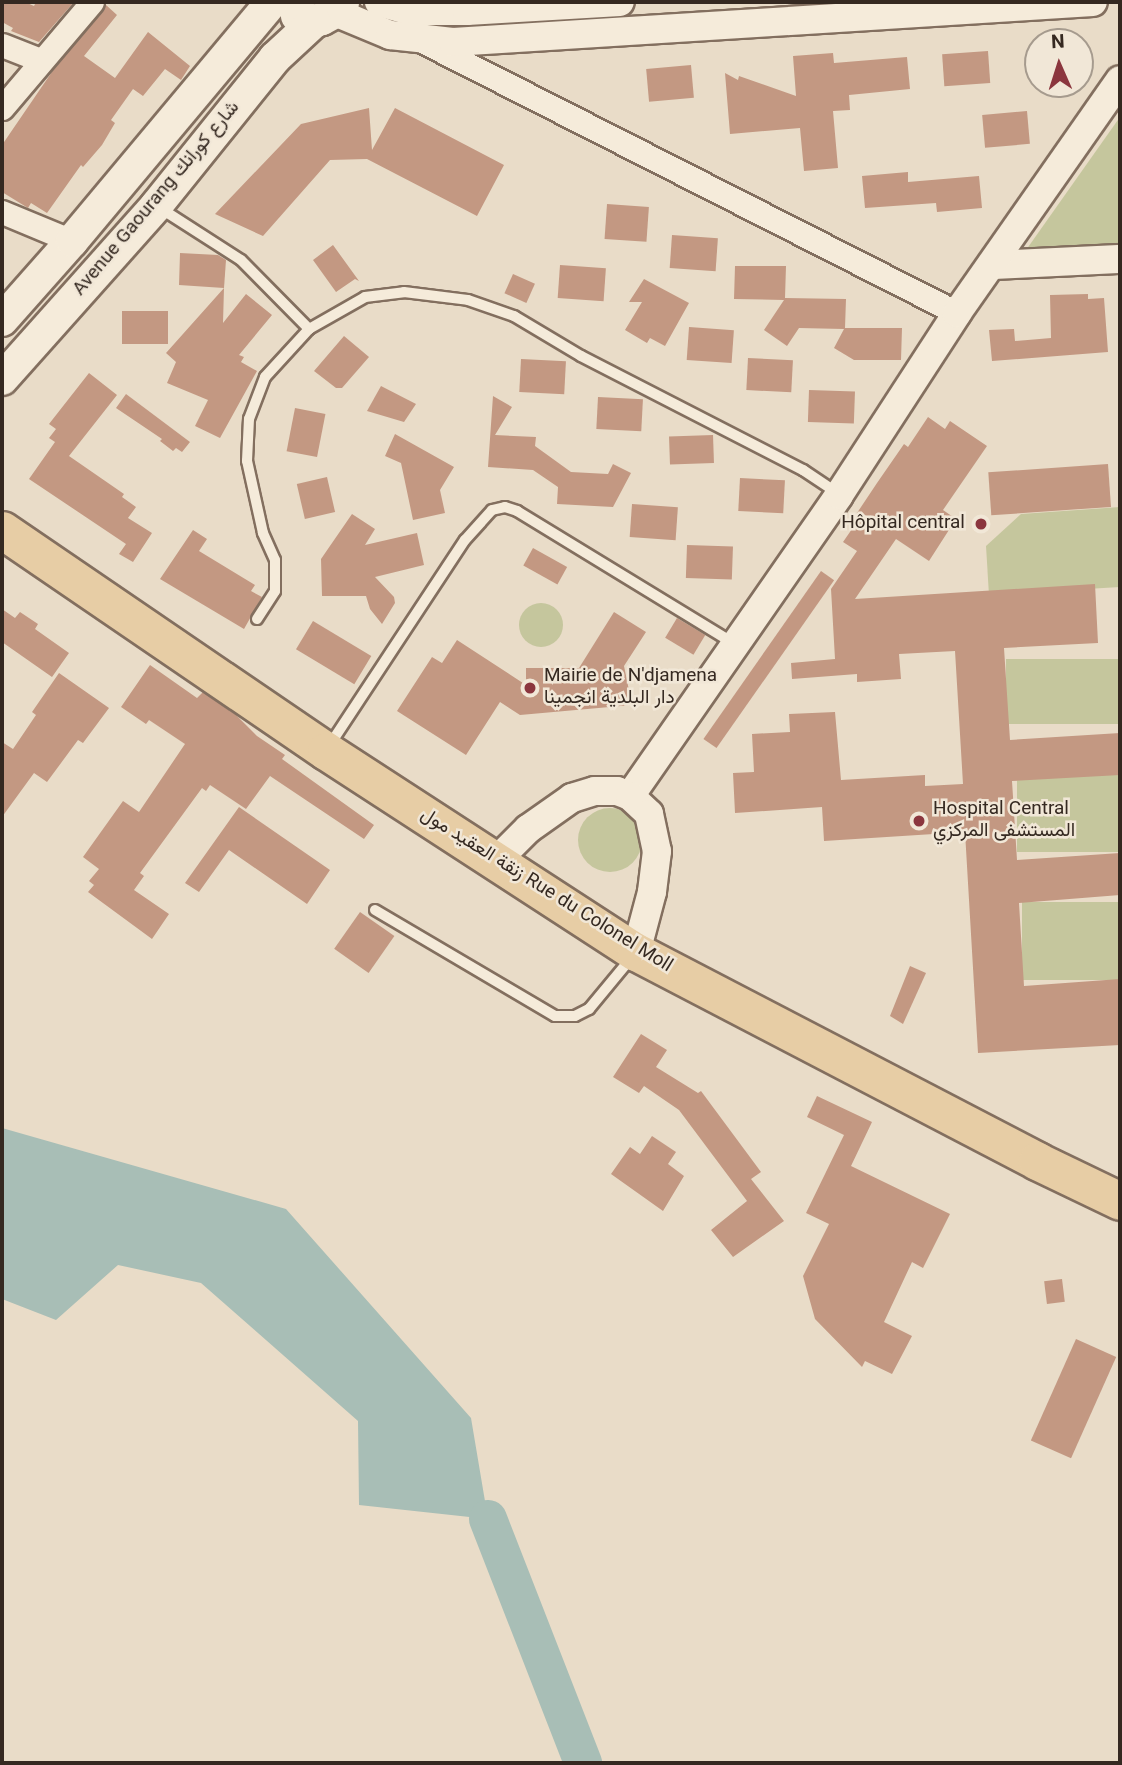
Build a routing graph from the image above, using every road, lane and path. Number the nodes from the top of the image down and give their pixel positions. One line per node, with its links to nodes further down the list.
1 (92, 2): 10 (street)
2 (272, 2): 15 (main road, Avenue Gaourang شارع كورانك)
3 (285, 2): 7 (main road)
4 (379, 2): 5 (street)
5 (620, 2)
6 (1093, 2): 8 (street)
7 (331, 12): 8 (street); 13 (main road, Avenue Gaourang شارع كورانك)
8 (420, 40): 18 (street)
9 (2, 46): 10 (street)
10 (40, 60): 12 (street)
11 (1120, 80): 17 (street)
12 (2, 108)
13 (156, 206): 20 (lane); 21 (main road, Avenue Gaourang شارع كورانك)
14 (2, 212): 15 (street)
15 (72, 241): 19 (main road, Avenue Gaourang شارع كورانك)
16 (1120, 259): 17 (street)
17 (992, 265): 18 (street)
18 (957, 313): 22 (street)
19 (2, 320)
20 (309, 329): 22 (lane); 24 (lane)
21 (2, 379)
22 (839, 495): 25 (street)
23 (2, 530): 26 (main road, زنقة العقيد مول Rue du Colonel Moll)
24 (257, 619)
25 (735, 644): 26 (lane); 27 (street)
26 (326, 751): 28 (main road, زنقة العقيد مول Rue du Colonel Moll)
27 (630, 796): 28 (street); 30 (street)
28 (495, 862): 30 (main road, زنقة العقيد مول Rue du Colonel Moll)
29 (375, 910): 30 (lane)
30 (636, 952): 31 (main road, زنقة العقيد مول Rue du Colonel Moll)
31 (1120, 1201)

